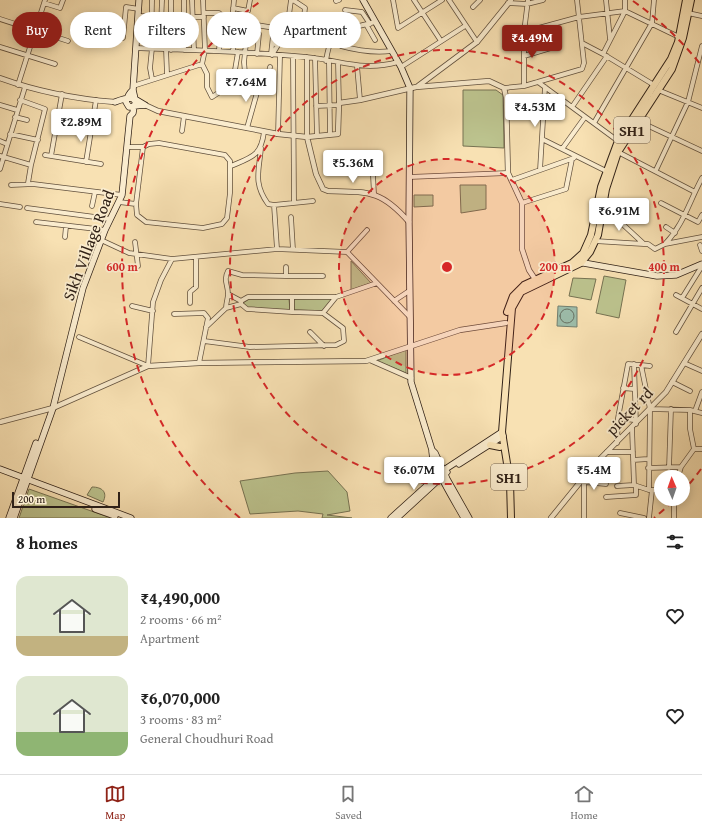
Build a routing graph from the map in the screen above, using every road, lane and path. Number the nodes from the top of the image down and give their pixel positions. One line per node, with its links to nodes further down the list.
1 (63, 0): 25 (street)
2 (139, 0): 30 (main road)
3 (152, 0): 36 (street)
4 (162, 0): 37 (street)
5 (171, 0): 38 (street)
6 (184, 0): 39 (street)
7 (192, 0): 40 (street)
8 (203, 0): 47 (street)
9 (234, 0): 29 (street)
10 (250, 0): 29 (street)
11 (292, 0): 42 (street); 43 (street)
12 (363, 0): 53 (main road)
13 (393, 0): 45 (street)
14 (414, 0): 45 (street)
15 (442, 0): 45 (street)
16 (449, 0): 56 (street)
17 (480, 0): 28 (street)
18 (543, 0): 27 (street)
19 (577, 0): 50 (street)
20 (606, 0): 44 (street)
21 (625, 0): 32 (street)
22 (654, 0): 54 (street)
23 (686, 0): 58 (main road, SH1)
24 (691, 0): 46 (main road, SH1)
25 (45, 1): 33 (street)
26 (510, 2): 27 (street); 64 (street)
27 (528, 2): 57 (street)
28 (474, 7)
29 (233, 8): 41 (street)
30 (139, 9): 34 (street); 35 (main road)
31 (345, 10): 53 (street)
32 (625, 11): 44 (street); 54 (street); 61 (street)
33 (41, 12)
34 (126, 12)
35 (139, 12)
36 (152, 12)
37 (161, 12)
38 (171, 12)
39 (184, 12)
40 (193, 12)
41 (233, 12)
42 (290, 12)
43 (305, 12)
44 (608, 13): 50 (street); 61 (street)
45 (422, 14): 63 (street)
46 (688, 14): 49 (street); 120 (main road, SH1)
47 (204, 15): 48 (street); 84 (street); 85 (street)
48 (199, 16)
49 (702, 16)
50 (579, 17): 57 (street); 65 (street)
51 (0, 19): 52 (street)
52 (12, 23)
53 (371, 24): 55 (street); 60 (street); 86 (main road)
54 (652, 24): 58 (street); 106 (street)
55 (361, 26)
56 (465, 26): 63 (street); 64 (street)
57 (524, 32): 95 (street)
58 (679, 37): 120 (main road, SH1)
59 (62, 39): 62 (street)
60 (376, 40)
61 (610, 40): 90 (street)
62 (68, 41)
63 (441, 41): 103 (street)
64 (478, 42): 118 (street)
65 (582, 43): 90 (street); 114 (street)
66 (702, 46): 133 (street)
67 (0, 47): 91 (street)
68 (554, 47): 95 (street)
69 (29, 48): 91 (street)
70 (136, 48): 121 (main road)
71 (151, 48): 79 (street); 111 (street)
72 (235, 48): 87 (street)
73 (246, 48): 88 (street)
74 (258, 48): 89 (street)
75 (273, 48): 92 (street)
76 (276, 48): 92 (street)
77 (330, 48): 99 (street)
78 (347, 48): 86 (street)
79 (160, 49): 80 (street)
80 (166, 49): 81 (street); 109 (street)
81 (172, 50): 82 (street)
82 (184, 50): 83 (street)
83 (194, 50): 84 (street)
84 (205, 50): 85 (street); 102 (street)
85 (218, 51): 87 (street)
86 (392, 51): 103 (main road)
87 (235, 52): 88 (street); 107 (street)
88 (245, 53): 89 (street); 108 (street)
89 (257, 54): 92 (street)
90 (603, 54): 96 (street)
91 (27, 55): 101 (street); 115 (street)
92 (272, 55): 93 (street)
93 (280, 56): 94 (street); 155 (street)
94 (293, 56): 97 (street); 157 (street)
95 (524, 56): 116 (street)
96 (608, 56): 106 (street); 140 (street)
97 (307, 57): 98 (street); 159 (street)
98 (316, 58): 99 (street); 138 (street)
99 (328, 61): 100 (street); 139 (street)
100 (338, 63): 104 (street); 134 (street)
101 (55, 64)
102 (202, 64): 109 (street); 124 (street)
103 (400, 65): 104 (street); 122 (main road)
104 (357, 66): 130 (street)
105 (270, 67): 113 (street)
106 (626, 67): 120 (street); 150 (street)
107 (236, 70)
108 (245, 73)
109 (167, 74): 111 (street)
110 (0, 78): 115 (street)
111 (152, 79): 121 (street)
112 (221, 82): 124 (street)
113 (260, 82): 124 (street); 151 (street)
114 (538, 82): 116 (street); 119 (street)
115 (18, 84): 117 (street)
116 (524, 86): 123 (street)
117 (25, 87): 125 (street); 128 (street)
118 (416, 87): 122 (street); 123 (street)
119 (545, 87): 126 (street); 147 (street)
120 (656, 87): 133 (street); 149 (main road, SH1); 164 (main road, SH1)
121 (133, 88): 127 (main road); 132 (main road)
122 (410, 88): 130 (street); 187 (main road)
123 (504, 88): 186 (street)
124 (222, 91)
125 (62, 94): 129 (street); 174 (street)
126 (560, 98): 140 (street); 147 (street)
127 (134, 99): 132 (main road); 136 (main road); 137 (main road)
128 (20, 100): 142 (street); 162 (street)
129 (96, 100): 131 (street); 178 (street)
130 (360, 100): 134 (street)
131 (115, 102): 132 (main road)
132 (127, 102): 137 (main road); 143 (main road)
133 (688, 102): 141 (street); 160 (street)
134 (339, 104): 139 (street); 156 (street)
135 (0, 105): 142 (street)
136 (145, 105): 137 (main road); 144 (street)
137 (134, 106): 143 (main road)
138 (316, 106): 139 (street); 158 (street)
139 (329, 106): 156 (street)
140 (572, 107): 146 (street)
141 (702, 108)
142 (17, 110): 145 (street)
143 (130, 116): 166 (main road, Sikh Village Road)
144 (184, 116): 151 (street); 152 (street)
145 (15, 117): 148 (street); 154 (street)
146 (585, 117): 150 (street); 169 (street)
147 (543, 119): 161 (street)
148 (27, 120)
149 (638, 121): 160 (street); 171 (main road, SH1)
150 (594, 123): 164 (street)
151 (246, 128): 153 (street)
152 (182, 131)
153 (264, 132): 155 (street); 168 (street)
154 (10, 134): 162 (street); 165 (street)
155 (278, 134): 157 (street)
156 (330, 134): 158 (street)
157 (293, 135): 159 (street); 199 (street)
158 (317, 136): 159 (street)
159 (307, 137): 194 (street)
160 (672, 137): 170 (street); 184 (street)
161 (542, 139): 169 (street); 183 (street)
162 (38, 140): 180 (street)
163 (0, 141): 165 (street)
164 (618, 141): 185 (main road, SH1)
165 (7, 144): 173 (street)
166 (128, 147): 167 (street); 195 (main road, Sikh Village Road)
167 (143, 147): 181 (street); 201 (street)
168 (261, 148): 181 (street); 203 (street)
169 (562, 149): 176 (street)
170 (702, 151)
171 (618, 152): 184 (street); 205 (main road, SH1)
172 (45, 155): 174 (street)
173 (2, 156): 180 (street); 182 (street)
174 (51, 156): 178 (street)
175 (372, 157): 194 (street)
176 (578, 157): 177 (street); 185 (street)
177 (572, 159): 183 (street); 202 (street)
178 (86, 162): 179 (street)
179 (101, 164)
180 (31, 165): 190 (street)
181 (231, 166): 201 (street)
182 (0, 169)
183 (540, 170): 189 (street)
184 (656, 170): 193 (street)
185 (606, 171): 236 (main road, SH1)
186 (508, 173): 187 (street); 189 (street)
187 (409, 177): 215 (main road)
188 (702, 178): 193 (street)
189 (512, 180): 202 (street)
190 (28, 183): 191 (street); 192 (street)
191 (11, 185)
192 (94, 192): 195 (street); 204 (street)
193 (695, 192): 211 (street)
194 (374, 194): 215 (street)
195 (122, 195): 197 (main road, Sikh Village Road)
196 (313, 201): 199 (street)
197 (119, 202): 201 (street); 212 (main road, Sikh Village Road)
198 (661, 202): 211 (street)
199 (294, 203): 203 (street)
200 (0, 204): 206 (street)
201 (136, 204)
202 (522, 204): 242 (street)
203 (274, 205): 229 (street)
204 (92, 206)
205 (602, 206): 213 (street); 224 (main road, SH1)
206 (20, 207)
207 (27, 208): 212 (street)
208 (629, 208): 213 (street)
209 (702, 215): 211 (street)
210 (291, 217): 230 (street)
211 (685, 217): 220 (street)
212 (110, 219): 218 (main road, Sikh Village Road)
213 (618, 220): 226 (street)
214 (36, 222): 216 (street)
215 (408, 222): 245 (main road)
216 (66, 226): 218 (street); 221 (street)
217 (666, 227): 220 (street)
218 (105, 230): 223 (main road, Sikh Village Road)
219 (367, 230): 232 (street)
220 (675, 233): 227 (street)
221 (65, 237)
222 (702, 237): 227 (street)
223 (101, 240): 233 (street); 286 (main road, Sikh Village Road)
224 (595, 241): 226 (street); 236 (main road, SH1)
225 (135, 242): 233 (street)
226 (644, 244): 227 (street)
227 (665, 244)
228 (700, 245): 231 (street)
229 (277, 249): 230 (street); 234 (street)
230 (293, 250): 232 (street)
231 (702, 250)
232 (347, 252): 243 (street)
233 (135, 254): 235 (street); 238 (street)
234 (196, 257): 235 (street); 252 (street)
235 (172, 259): 258 (street)
236 (579, 262): 237 (main road); 242 (main road, SH1); 294 (main road, SH1)
237 (702, 265): 250 (street)
238 (138, 266)
239 (286, 267): 240 (street)
240 (286, 276): 241 (street); 246 (street)
241 (323, 276)
242 (535, 279): 263 (main road, SH1)
243 (377, 283): 249 (street); 251 (street)
244 (702, 288): 254 (street)
245 (409, 291): 251 (street); 262 (main road)
246 (228, 294): 253 (street); 256 (street)
247 (676, 295): 250 (street)
248 (292, 297): 249 (street); 253 (street); 259 (street)
249 (336, 297): 260 (street)
250 (682, 298): 254 (street)
251 (394, 301): 262 (street)
252 (190, 303)
253 (241, 303): 256 (street); 259 (street)
254 (693, 304): 257 (street); 266 (street)
255 (132, 306): 258 (street)
256 (226, 308): 264 (street)
257 (702, 309)
258 (153, 310): 277 (street)
259 (292, 312): 260 (street)
260 (323, 313): 270 (street)
261 (174, 314): 264 (street)
262 (409, 316): 271 (main road)
263 (506, 323): 271 (street); 294 (main road, SH1)
264 (206, 327): 269 (street)
265 (310, 332): 270 (street)
266 (676, 332)
267 (702, 334): 274 (street, picket rd)
268 (79, 337): 277 (street)
269 (204, 340): 270 (street); 273 (street)
270 (324, 346)
271 (410, 347): 272 (street); 280 (main road)
272 (370, 360): 273 (street); 280 (street)
273 (199, 363): 277 (street)
274 (684, 363): 279 (street); 281 (street, picket rd)
275 (634, 364): 276 (street); 282 (street); 283 (street)
276 (641, 365): 278 (street); 287 (street)
277 (148, 366): 286 (street)
278 (650, 366)
279 (702, 371)
280 (411, 378): 308 (main road)
281 (672, 382): 284 (street); 287 (street, picket rd)
282 (623, 388): 283 (street); 291 (street)
283 (634, 389): 293 (street)
284 (690, 392)
285 (702, 392): 289 (street)
286 (51, 407): 292 (street); 310 (main road, Sikh Village Road)
287 (650, 409): 288 (street); 293 (street, picket rd); 302 (street)
288 (671, 409): 289 (street); 305 (street)
289 (692, 410): 290 (street); 298 (street)
290 (702, 413)
291 (618, 418): 293 (street); 295 (street)
292 (0, 422)
293 (634, 424): 295 (street, picket rd); 301 (street)
294 (500, 435): 296 (main road); 297 (main road, SH1); 308 (main road); 328 (main road, SH1)
295 (617, 443): 300 (street, picket rd)
296 (490, 445): 297 (main road); 308 (main road)
297 (500, 447): 327 (main road, SH1)
298 (694, 449): 299 (street); 306 (street)
299 (702, 449)
300 (607, 452): 301 (street); 309 (street, picket rd)
301 (633, 452): 303 (street)
302 (648, 459): 303 (street); 304 (street)
303 (633, 460): 314 (street)
304 (648, 468): 305 (street); 315 (street)
305 (669, 468): 306 (street)
306 (681, 468)
307 (0, 470): 310 (main road)
308 (442, 474): 323 (main road); 324 (main road); 325 (main road); 326 (main road)
309 (584, 477): 311 (street); 329 (street, picket rd)
310 (25, 480): 319 (main road, Sikh Village Road); 320 (main road); 321 (main road); 322 (main road)
311 (584, 482): 312 (street); 330 (street)
312 (606, 484)
313 (617, 486): 314 (street)
314 (635, 486): 315 (street); 316 (street)
315 (651, 490): 332 (street)
316 (606, 497)
317 (674, 506): 333 (street)
318 (620, 513): 331 (street)
319 (9, 518)
320 (14, 518)
321 (120, 518)
322 (131, 518)
323 (391, 518)
324 (397, 518)
325 (464, 518)
326 (469, 518)
327 (506, 518)
328 (510, 518)
329 (551, 518)
330 (584, 518)
331 (644, 518)
332 (649, 518)
333 (674, 518)

